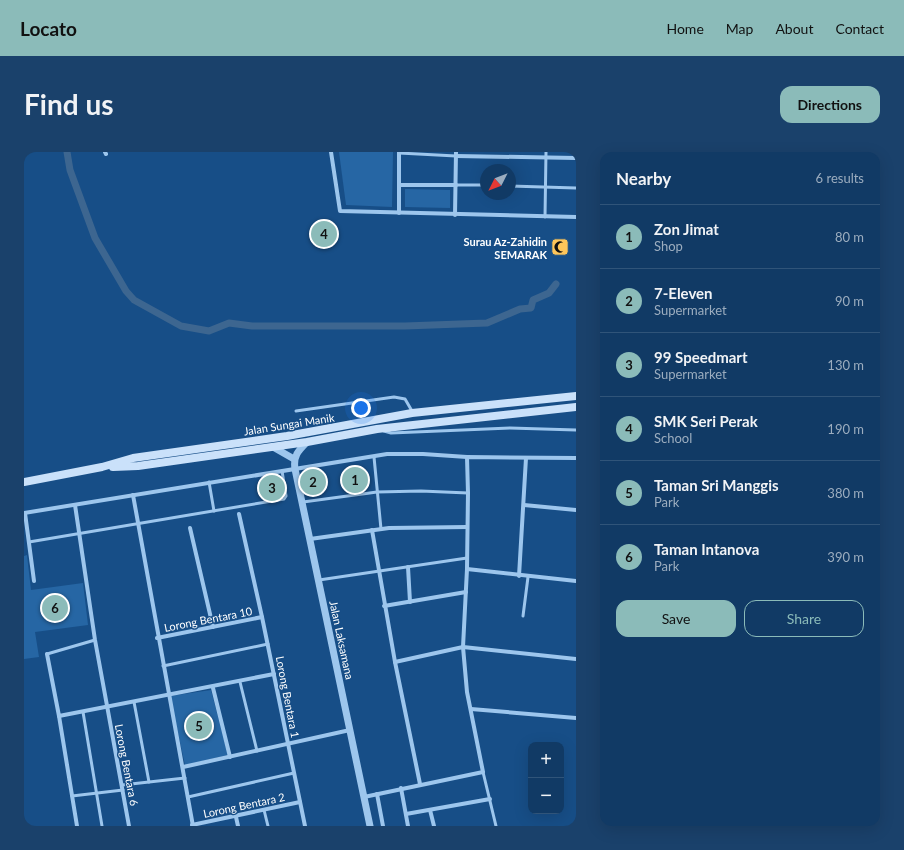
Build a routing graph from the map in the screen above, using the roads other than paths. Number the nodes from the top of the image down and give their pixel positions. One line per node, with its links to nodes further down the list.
1 (331, 152): 13 (street)
2 (546, 152): 5 (lane)
3 (399, 153): 4 (lane); 7 (street)
4 (456, 154): 5 (street); 8 (street)
5 (546, 158): 6 (street); 11 (lane)
6 (576, 158)
7 (399, 185): 8 (street); 13 (street)
8 (456, 185): 9 (lane); 14 (street)
9 (480, 185)
10 (516, 186): 11 (lane)
11 (545, 187): 12 (lane); 15 (lane)
12 (576, 188)
13 (399, 213): 14 (street)
14 (455, 215): 15 (street)
15 (545, 216): 16 (street)
16 (576, 217)
17 (576, 396): 20 (main road, Jalan Sungai Manik)
18 (576, 408): 21 (main road, Jalan Sungai Manik)
19 (296, 411): 20 (lane)
20 (412, 413): 30 (main road, Jalan Sungai Manik)
21 (377, 429): 22 (lane); 23 (main road, Jalan Sungai Manik)
22 (576, 430)
23 (307, 442): 24 (main road, Jalan Sungai Manik); 29 (street)
24 (273, 446): 29 (street); 30 (main road, Jalan Sungai Manik)
25 (374, 457): 26 (street); 31 (street); 35 (lane)
26 (467, 457): 27 (street); 36 (street)
27 (526, 458): 28 (street); 40 (street)
28 (576, 458)
29 (294, 459): 31 (street, Jalan Laksamana)
30 (102, 467): 33 (main road, Jalan Sungai Manik)
31 (295, 469): 32 (street); 38 (street, Jalan Laksamana)
32 (282, 471): 34 (street); 41 (lane)
33 (24, 482)
34 (209, 482): 37 (street); 41 (lane)
35 (377, 492): 36 (lane); 38 (lane); 48 (lane)
36 (468, 492): 46 (street)
37 (133, 495): 39 (street); 45 (street)
38 (302, 503): 51 (street, Jalan Laksamana)
39 (75, 505): 43 (street); 50 (street, Lorong Bentara 6)
40 (524, 505): 42 (street); 58 (street)
41 (214, 510): 45 (lane)
42 (576, 510)
43 (24, 513): 52 (street)
44 (239, 514): 67 (street, Lorong Bentara 1)
45 (138, 523): 50 (lane); 69 (street)
46 (466, 527): 48 (street); 54 (street)
47 (190, 528): 68 (street)
48 (381, 529): 49 (street)
49 (372, 530): 51 (street); 57 (street)
50 (79, 533): 52 (lane); 70 (street, Lorong Bentara 6)
51 (310, 539): 60 (street, Jalan Laksamana)
52 (29, 542): 53 (street); 61 (street)
53 (24, 543)
54 (467, 558): 55 (lane); 56 (street)
55 (408, 567): 57 (lane); 64 (street)
56 (467, 569): 58 (street); 63 (street)
57 (379, 572): 60 (lane); 65 (street)
58 (519, 576): 59 (street)
59 (528, 577): 62 (street); 66 (lane)
60 (318, 580): 87 (street, Jalan Laksamana)
61 (34, 581)
62 (576, 581)
63 (466, 592): 64 (street); 72 (street)
64 (410, 602): 65 (street)
65 (384, 606): 75 (street)
66 (522, 616)
67 (262, 617): 68 (street, Lorong Bentara 10); 71 (street, Lorong Bentara 1)
68 (213, 627): 69 (street, Lorong Bentara 10)
69 (158, 638): 76 (street)
70 (95, 640): 73 (lane); 82 (street, Lorong Bentara 6)
71 (268, 644): 76 (lane); 77 (street, Lorong Bentara 1)
72 (463, 647): 74 (street); 75 (street); 83 (street)
73 (47, 654): 85 (street)
74 (576, 659)
75 (395, 662): 96 (street)
76 (163, 666): 80 (street)
77 (274, 674): 78 (street); 88 (street, Lorong Bentara 1)
78 (240, 682): 79 (street); 89 (lane)
79 (213, 688): 80 (street); 90 (street)
80 (168, 695): 81 (street); 91 (street)
81 (134, 702): 82 (street); 95 (lane)
82 (107, 708): 84 (street); 97 (street, Lorong Bentara 6)
83 (470, 709): 86 (street); 92 (street)
84 (82, 712): 85 (street); 99 (lane)
85 (59, 716): 101 (street)
86 (576, 718)
87 (350, 730): 88 (street); 103 (street, Jalan Laksamana)
88 (288, 744): 89 (street); 93 (street, Lorong Bentara 1)
89 (257, 751): 90 (street)
90 (230, 757): 91 (street)
91 (183, 767): 94 (street)
92 (483, 772): 96 (street); 104 (lane)
93 (294, 773): 102 (lane); 105 (street, Lorong Bentara 1)
94 (185, 778): 95 (lane); 102 (street)
95 (149, 782): 97 (lane)
96 (420, 784): 98 (street)
97 (122, 788): 99 (lane); 113 (street, Lorong Bentara 6)
98 (401, 788): 100 (street); 108 (street)
99 (97, 793): 101 (lane); 112 (lane)
100 (377, 794): 103 (street); 118 (street)
101 (72, 796): 111 (street)
102 (188, 797): 110 (street)
103 (364, 797): 117 (street, Jalan Laksamana)
104 (490, 799): 107 (street); 121 (lane)
105 (300, 802): 106 (street, Lorong Bentara 2); 116 (street, Lorong Bentara 1)
106 (264, 810): 109 (street, Lorong Bentara 2); 115 (lane)
107 (430, 810): 108 (street); 120 (street)
108 (406, 814): 119 (street)
109 (236, 817): 110 (street, Lorong Bentara 2); 114 (street)
110 (193, 825)
111 (77, 826)
112 (102, 826)
113 (129, 826)
114 (238, 826)
115 (268, 826)
116 (305, 826)
117 (370, 826)
118 (383, 826)
119 (408, 826)
120 (434, 826)
121 (496, 826)

